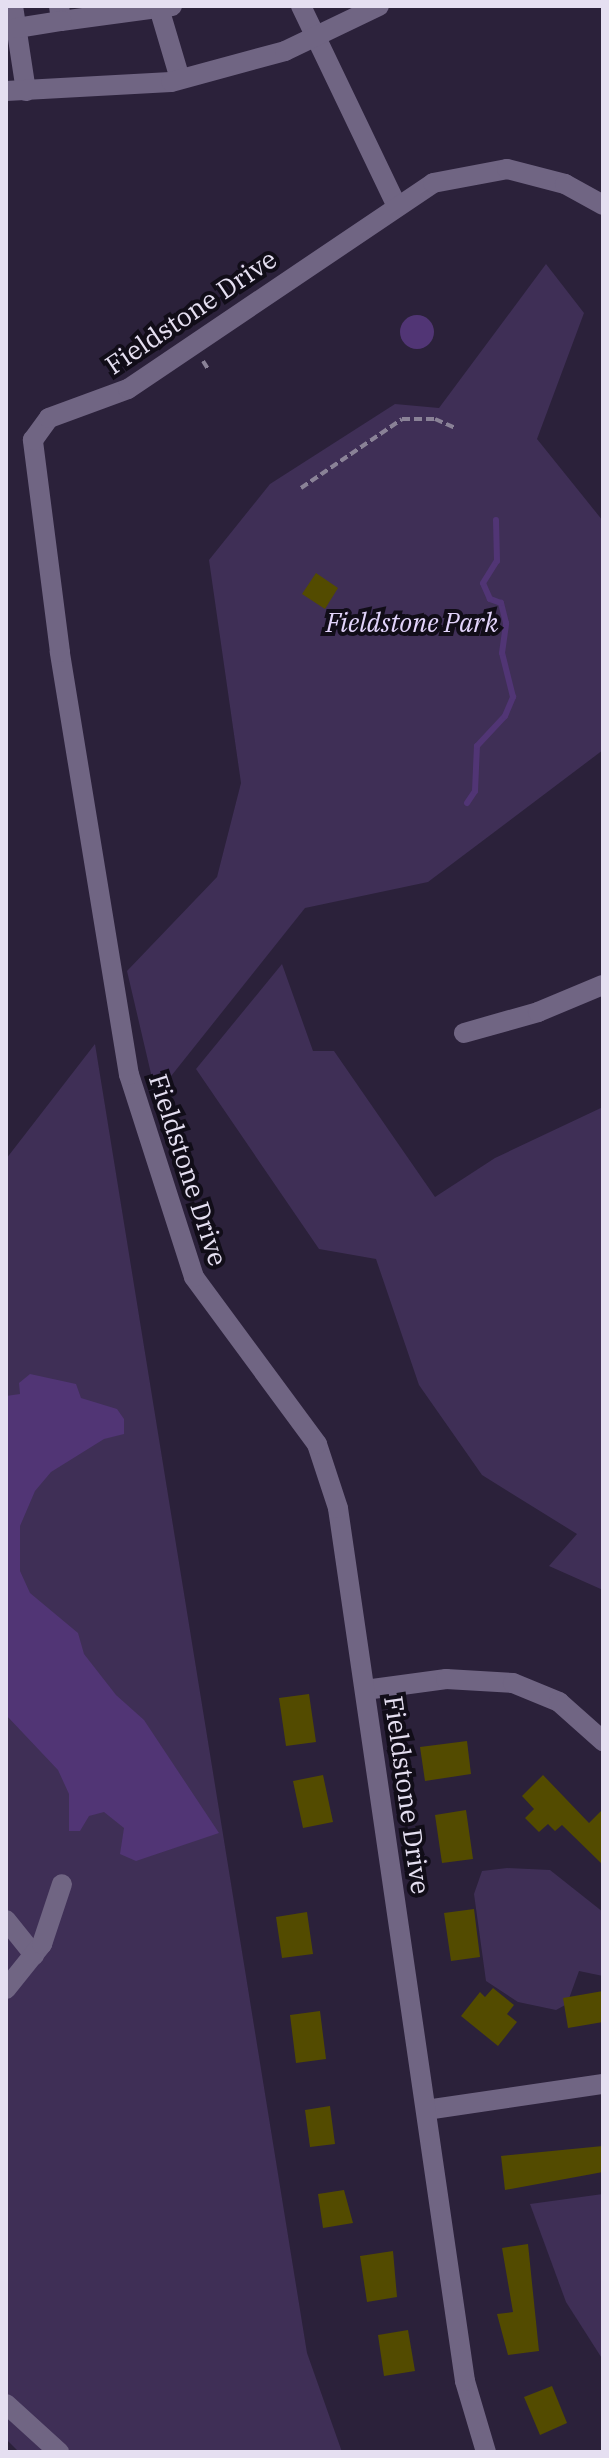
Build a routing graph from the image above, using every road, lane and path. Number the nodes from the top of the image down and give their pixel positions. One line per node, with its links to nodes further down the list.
1 (13, 6): 6 (street)
2 (301, 6): 7 (street)
3 (379, 6): 7 (street)
4 (165, 7): 5 (street); 8 (street)
5 (60, 13): 6 (street)
6 (13, 31): 9 (street)
7 (312, 37): 8 (street); 10 (street)
8 (180, 79): 9 (street)
9 (16, 91)
10 (396, 204): 11 (street, Fieldstone Drive); 16 (street, Fieldstone Drive)
11 (603, 205)
12 (455, 428): 13 (path)
13 (301, 488)
14 (603, 985): 15 (street)
15 (464, 1033)
16 (365, 1690): 17 (street); 23 (street, Fieldstone Drive)
17 (603, 1741)
18 (62, 1884): 20 (street)
19 (6, 1920): 20 (street)
20 (34, 1955): 21 (street)
21 (6, 1989)
22 (603, 2084): 23 (street)
23 (426, 2110): 26 (street, Fieldstone Drive)
24 (6, 2404): 25 (street)
25 (59, 2452)
26 (486, 2452)

